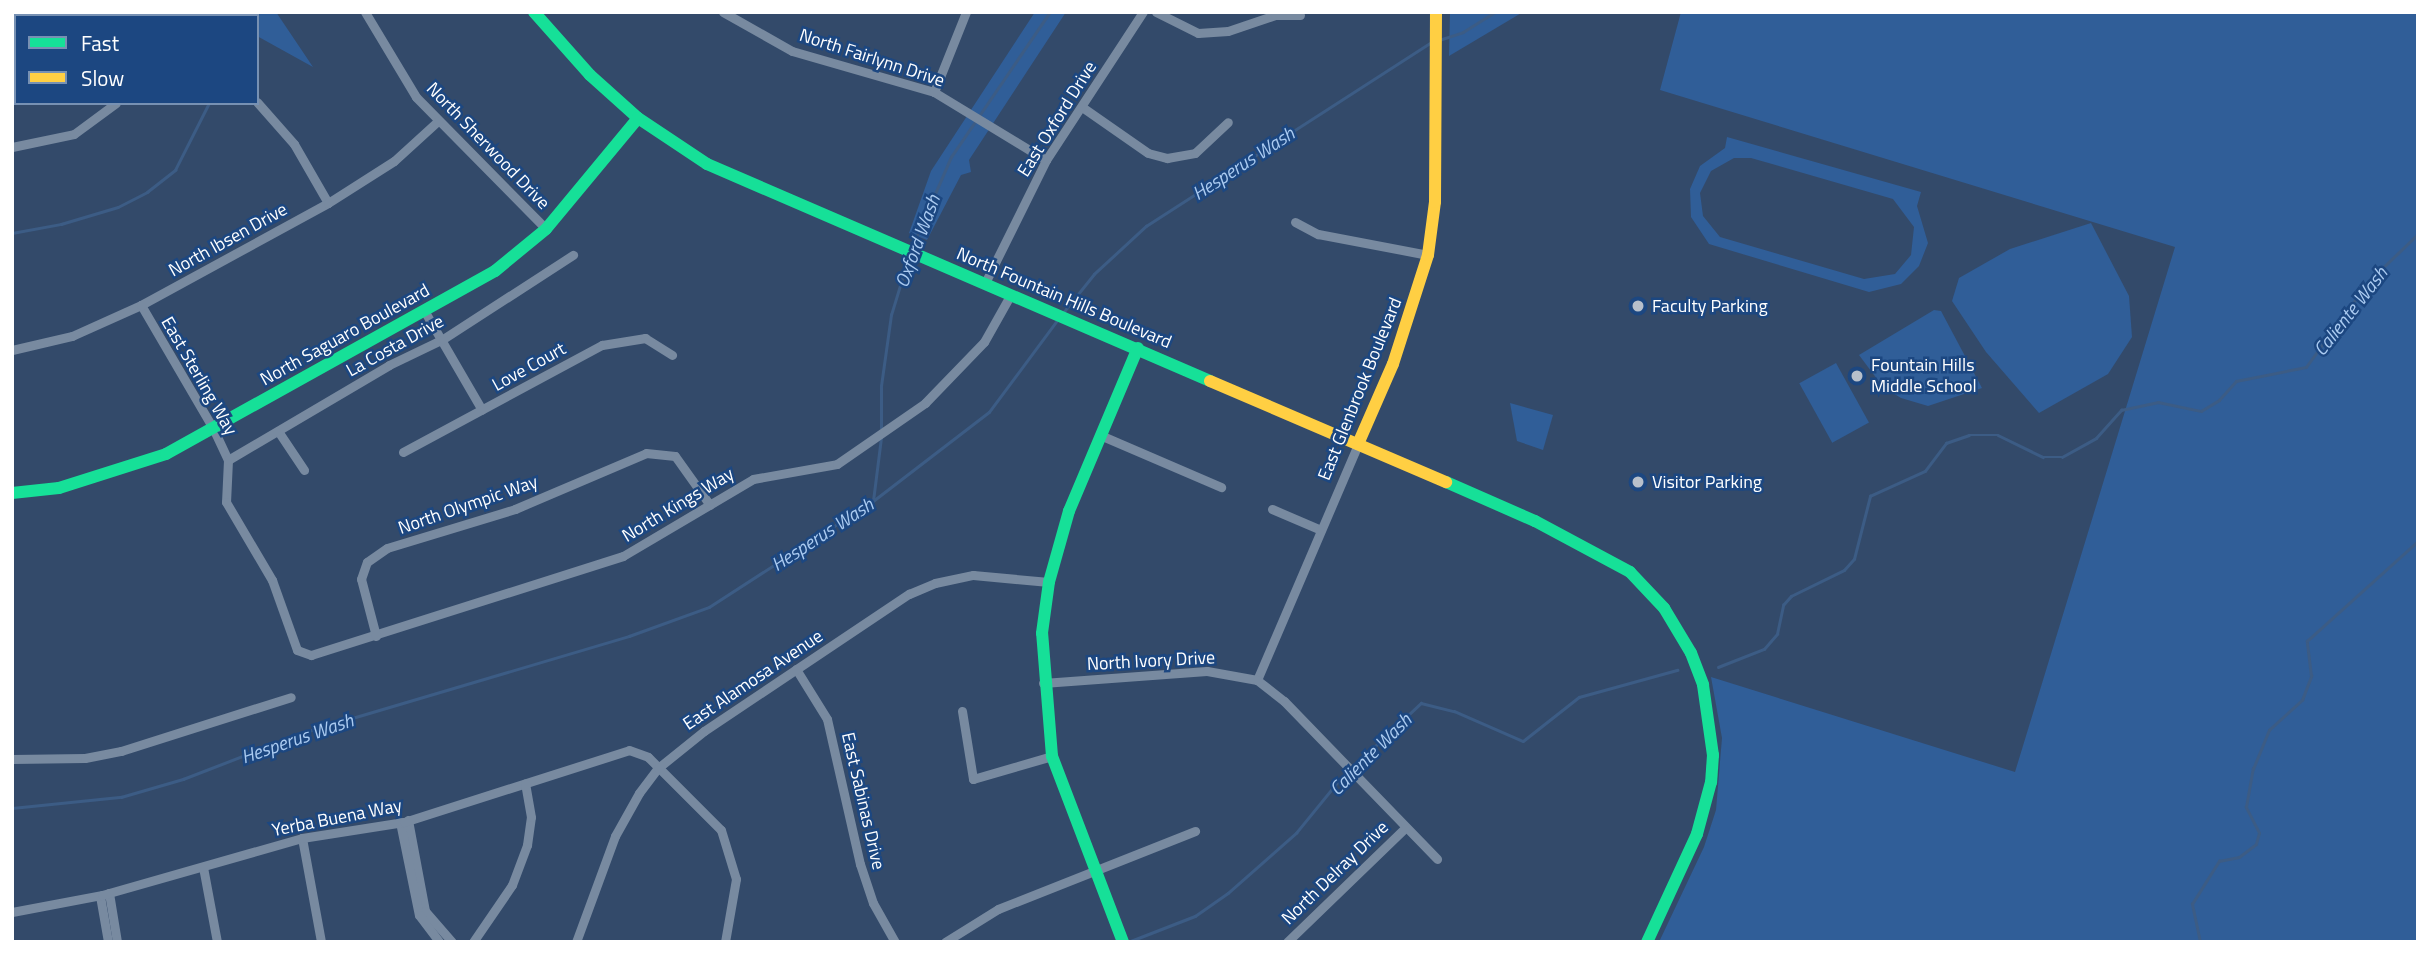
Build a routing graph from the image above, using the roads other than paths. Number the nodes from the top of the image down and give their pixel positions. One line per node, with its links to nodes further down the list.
1 (365, 12): 14 (street, North Sherwood Drive)
2 (534, 12): 13 (street, North Fountain Hills Boulevard)
3 (723, 12): 9 (street, North Fairlynn Drive)
4 (966, 12): 9 (street)
5 (1143, 12): 12 (street, East Oxford Drive)
6 (1156, 12): 8 (street)
7 (1436, 12): 22 (street, East Glenbrook Boulevard)
8 (1300, 15)
9 (934, 92): 17 (street, North Fairlynn Drive)
10 (259, 104): 18 (street)
11 (113, 105): 16 (street)
12 (1082, 107): 15 (street); 17 (street, East Oxford Drive)
13 (638, 118): 20 (street, North Saguaro Boulevard); 23 (street, North Fountain Hills Boulevard)
14 (438, 121): 18 (street, North Ibsen Drive); 20 (street, North Sherwood Drive)
15 (1228, 122)
16 (12, 147)
17 (1046, 160): 23 (street, East Oxford Drive)
18 (328, 203): 25 (street, North Ibsen Drive)
19 (1295, 222): 22 (street)
20 (546, 229): 26 (street, North Saguaro Boulevard)
21 (573, 255): 27 (street, La Costa Drive)
22 (1428, 255): 35 (street, East Glenbrook Boulevard)
23 (985, 283): 24 (street, North Fountain Hills Boulevard)
24 (1011, 294): 28 (street, North Fountain Hills Boulevard); 41 (street, North Kings Way)
25 (141, 305): 29 (street, North Ibsen Drive); 32 (street, East Sterling Way)
26 (425, 312): 27 (street); 32 (street, North Saguaro Boulevard)
27 (443, 339): 31 (street); 33 (street, La Costa Drive)
28 (1138, 348): 34 (street); 35 (street, North Fountain Hills Boulevard)
29 (12, 350)
30 (672, 355): 31 (street, Love Court)
31 (482, 410): 36 (street, Love Court)
32 (213, 428): 37 (street, East Sterling Way); 40 (street, North Saguaro Boulevard)
33 (278, 431): 37 (street, La Costa Drive); 38 (street)
34 (1100, 435): 39 (street); 44 (street)
35 (1358, 444): 43 (street, East Glenbrook Boulevard); 78 (street, North Fountain Hills Boulevard)
36 (403, 452)
37 (228, 460): 46 (street, East Sterling Way)
38 (304, 470)
39 (1221, 487)
40 (12, 493)
41 (710, 505): 45 (street, North Kings Way); 45 (street, North Olympic Way)
42 (1272, 509): 43 (street)
43 (1321, 530): 48 (street, East Glenbrook Boulevard)
44 (1049, 582): 47 (street, East Alamosa Avenue); 49 (street)
45 (376, 636): 46 (street, North Kings Way)
46 (302, 653)
47 (796, 669): 54 (street, East Alamosa Avenue); 74 (street, East Sabinas Drive)
48 (1257, 680): 49 (street, North Ivory Drive); 57 (street)
49 (1043, 683): 52 (street)
50 (291, 697): 53 (street)
51 (962, 711): 52 (street)
52 (1052, 756): 62 (street)
53 (12, 759)
54 (658, 768): 55 (street, Yerba Buena Way); 72 (street, East Alamosa Avenue); 73 (street, Yerba Buena Way)
55 (525, 784): 56 (street, Yerba Buena Way); 71 (street)
56 (404, 821): 59 (street, Yerba Buena Way); 69 (street); 70 (street)
57 (1405, 828): 60 (street); 77 (street, North Delray Drive)
58 (1195, 831): 62 (street)
59 (302, 838): 61 (street, Yerba Buena Way); 68 (street)
60 (1437, 859)
61 (203, 867): 63 (street, Yerba Buena Way); 67 (street)
62 (1093, 870): 75 (street); 76 (street)
63 (105, 894): 64 (street, Yerba Buena Way); 65 (street); 66 (street)
64 (12, 912)
65 (108, 942)
66 (117, 942)
67 (217, 942)
68 (321, 942)
69 (439, 942)
70 (452, 942)
71 (473, 942)
72 (576, 942)
73 (725, 942)
74 (895, 942)
75 (946, 942)
76 (1123, 942)
77 (1287, 942)
78 (1647, 942)

